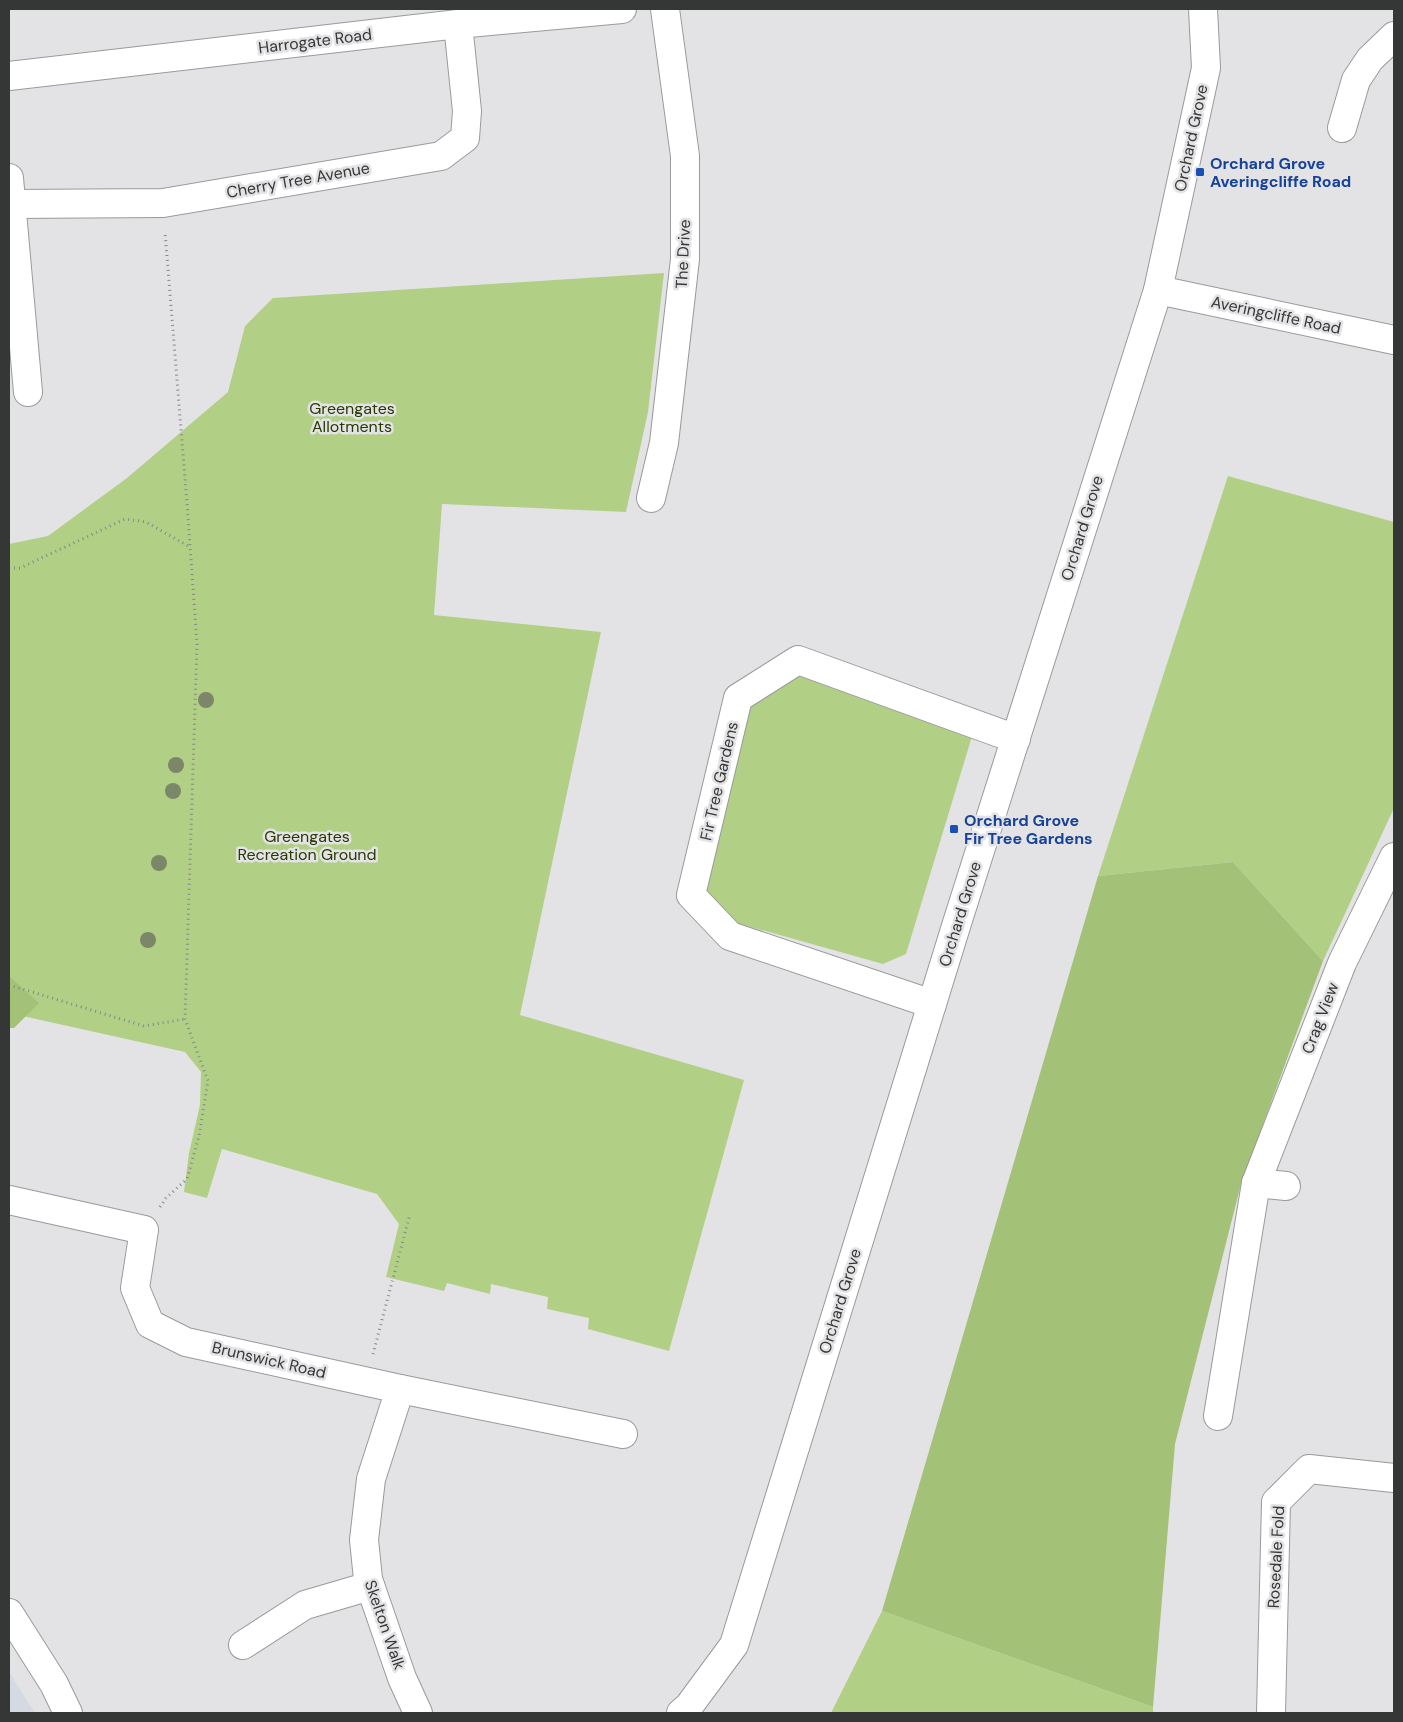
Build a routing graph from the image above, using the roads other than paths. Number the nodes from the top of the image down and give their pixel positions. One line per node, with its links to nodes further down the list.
1 (622, 9): 4 (street, Harrogate Road)
2 (665, 9): 13 (street, The Drive)
3 (1203, 9): 10 (street, Orchard Grove)
4 (458, 24): 6 (street, Harrogate Road); 9 (street, Cherry Tree Avenue)
5 (1394, 36): 7 (street)
6 (9, 76)
7 (1342, 128)
8 (9, 178): 9 (street)
9 (11, 204): 12 (street)
10 (1158, 290): 11 (street, Averingcliffe Road); 14 (street, Orchard Grove)
11 (1394, 340)
12 (28, 392)
13 (651, 498)
14 (1016, 739): 16 (street, Orchard Grove); 16 (street, Fir Tree Gardens)
15 (1394, 857): 17 (street, Crag View)
16 (932, 1004): 29 (street, Orchard Grove)
17 (1256, 1182): 18 (street); 21 (street, Crag View)
18 (1286, 1186)
19 (9, 1200): 20 (street, Brunswick Road)
20 (400, 1389): 22 (street, Brunswick Road); 24 (street, Skelton Walk)
21 (1218, 1416)
22 (623, 1434)
23 (1394, 1478): 30 (street, Rosedale Fold)
24 (370, 1586): 26 (street); 28 (street, Skelton Walk)
25 (9, 1613): 27 (street)
26 (243, 1645)
27 (68, 1713)
28 (418, 1713)
29 (681, 1713)
30 (1271, 1713)

